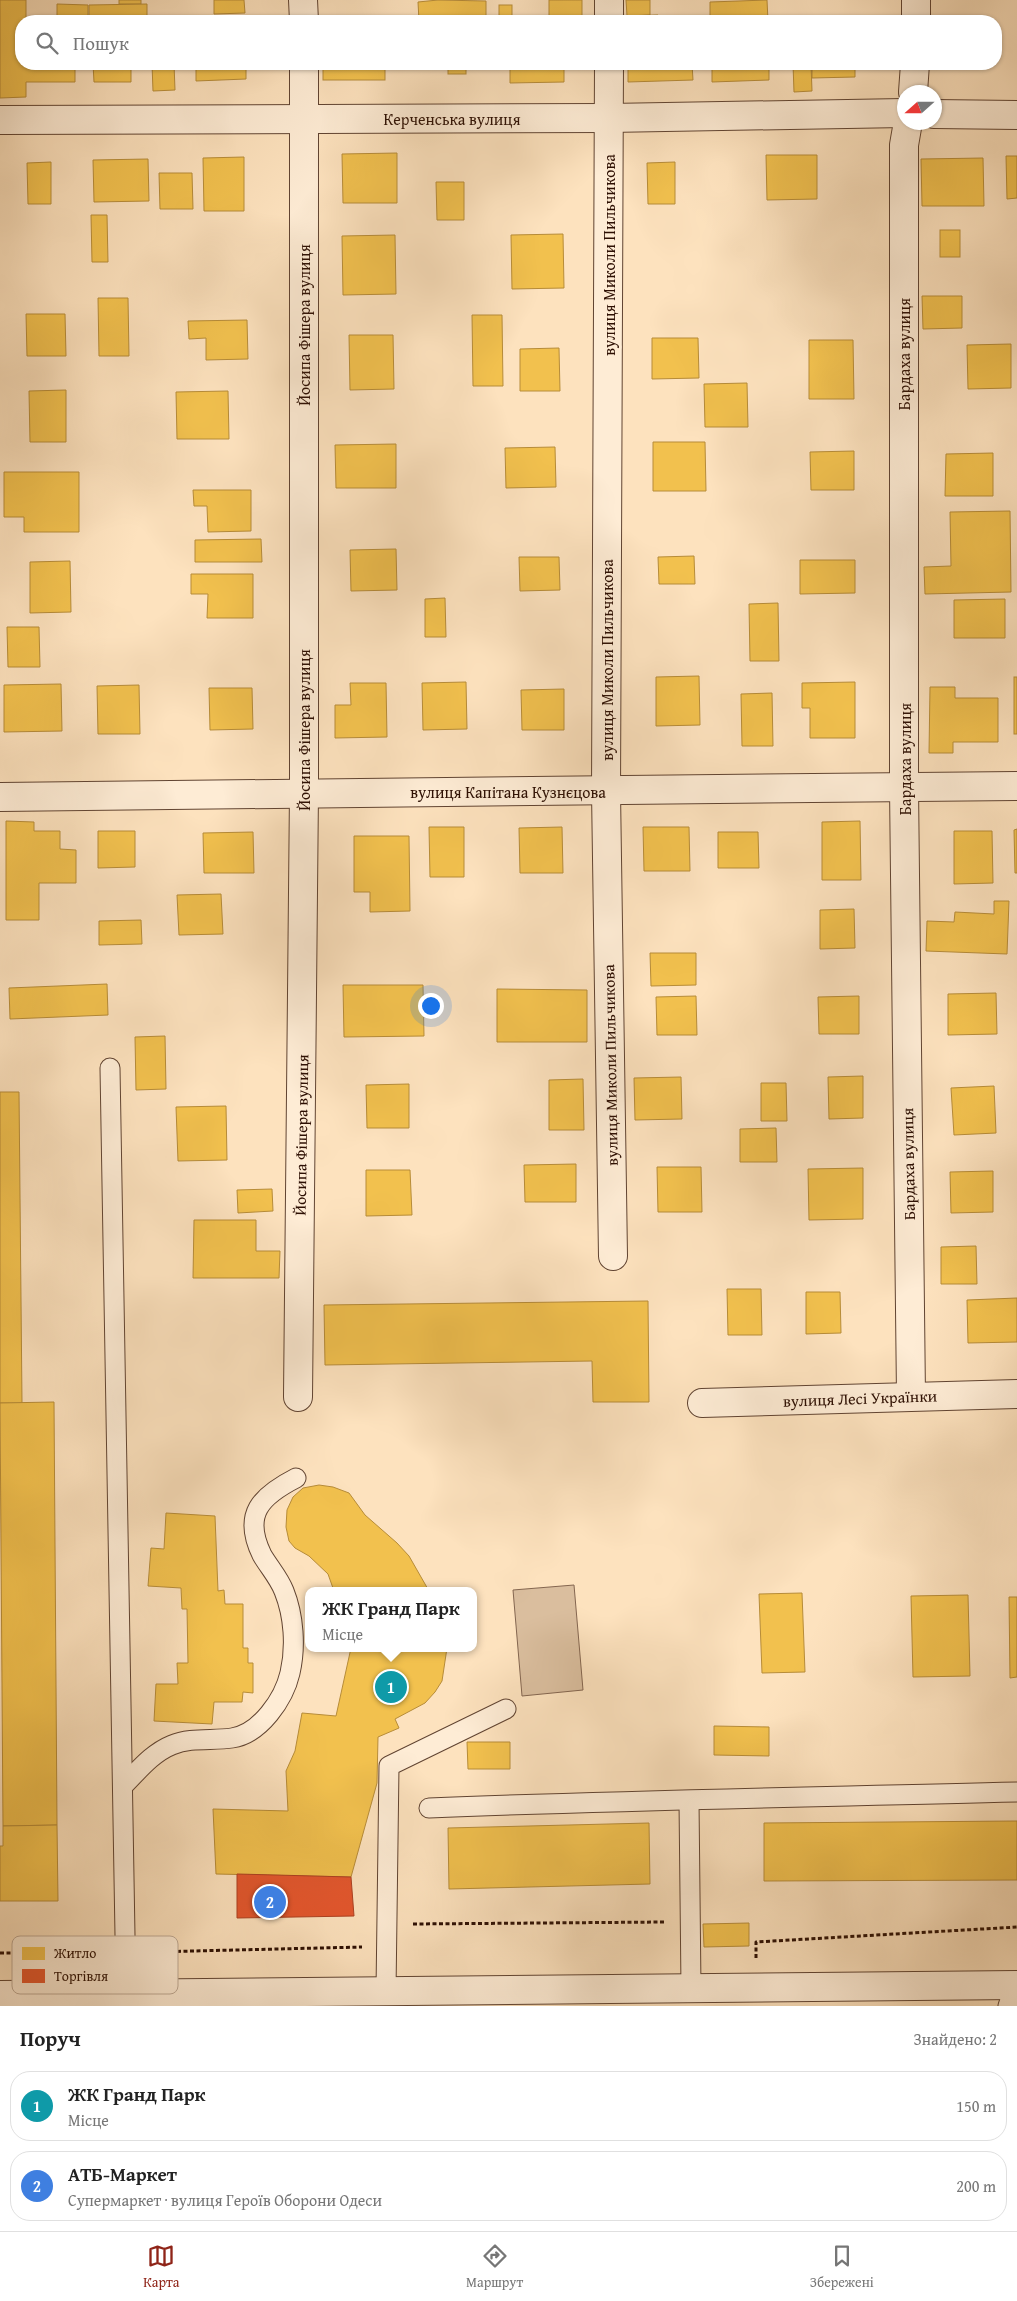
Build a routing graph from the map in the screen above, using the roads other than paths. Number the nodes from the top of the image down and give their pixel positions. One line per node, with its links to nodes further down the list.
1 (303, 0): 4 (street)
2 (609, 0): 5 (street)
3 (916, 0): 6 (street)
4 (304, 15)
5 (609, 15)
6 (916, 15)
7 (304, 70): 16 (street, Йосипа Фішера вулиця)
8 (609, 70): 14 (street, вулиця Миколи Пильчикова)
9 (915, 70): 10 (street)
10 (914, 85)
11 (897, 113): 14 (street, Керченська вулиця)
12 (942, 114): 13 (street)
13 (1017, 114)
14 (610, 118): 16 (street, Керченська вулиця); 21 (street, вулиця Миколи Пильчикова)
15 (0, 120): 16 (street, Керченська вулиця)
16 (304, 120): 20 (street, Йосипа Фішера вулиця)
17 (907, 130): 19 (street, Бардаха вулиця)
18 (1017, 786): 19 (street, вулиця Капітана Кузнєцова)
19 (904, 788): 21 (street, вулиця Капітана Кузнєцова); 26 (street, Бардаха вулиця)
20 (304, 791): 21 (street, вулиця Капітана Кузнєцова); 22 (street, вулиця Капітана Кузнєцова); 27 (street, Йосипа Фішера вулиця)
21 (606, 792): 24 (street, вулиця Миколи Пильчикова)
22 (0, 797)
23 (110, 1068): 31 (lane)
24 (613, 1256)
25 (1017, 1394): 26 (street, вулиця Лесі Українки)
26 (911, 1396): 28 (street, вулиця Лесі Українки)
27 (298, 1397)
28 (702, 1403)
29 (296, 1478): 31 (lane)
30 (506, 1708): 37 (lane)
31 (123, 1786): 35 (lane)
32 (1017, 1792): 33 (lane)
33 (689, 1801): 34 (lane); 36 (lane)
34 (429, 1808)
35 (126, 1936)
36 (691, 1988): 37 (street); 38 (street)
37 (386, 1991): 42 (street)
38 (1013, 1992)
39 (63, 1994): 41 (street)
40 (135, 1994): 43 (street)
41 (0, 1995)
42 (357, 1999): 43 (street)
43 (188, 2000)

